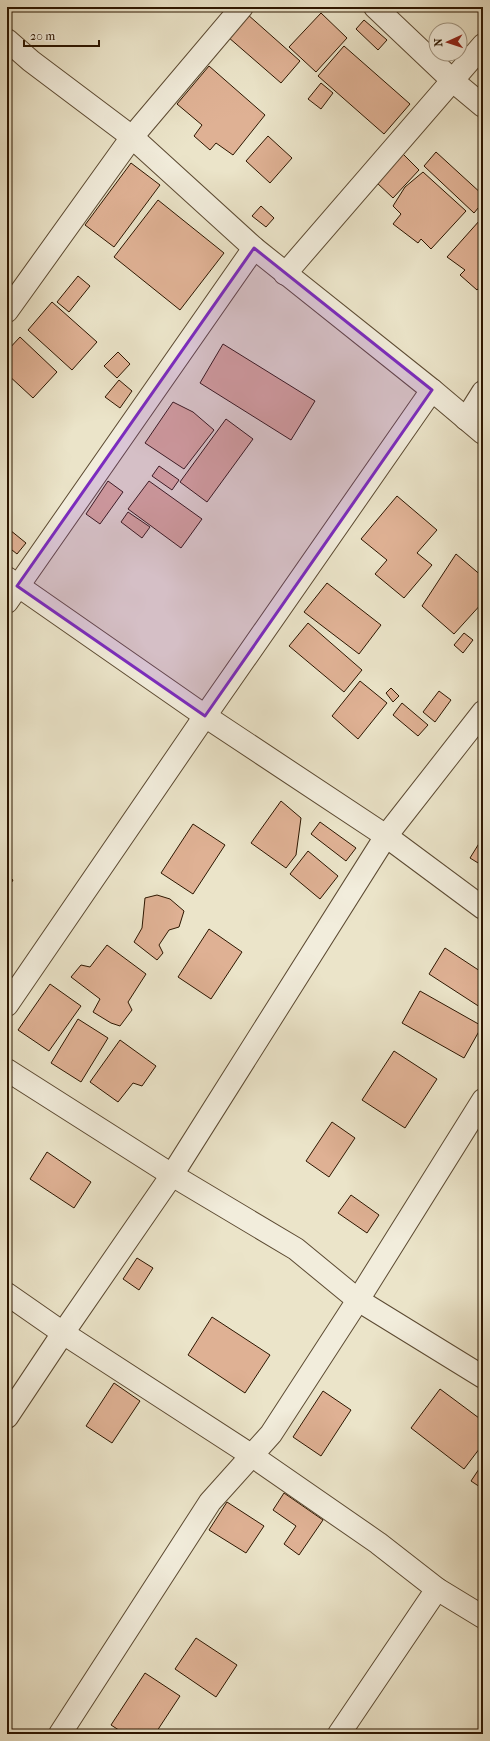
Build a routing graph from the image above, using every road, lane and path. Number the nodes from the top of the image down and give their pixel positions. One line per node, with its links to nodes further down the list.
1 (242, 7): 7 (street)
2 (375, 7): 5 (street)
3 (7, 40): 7 (street)
4 (483, 45): 5 (street)
5 (453, 81): 6 (street); 9 (street)
6 (483, 106)
7 (132, 137): 8 (street); 10 (street)
8 (254, 248): 9 (street); 15 (street)
9 (286, 274): 11 (street)
10 (7, 311)
11 (432, 390): 13 (street); 17 (street)
12 (483, 392): 13 (street)
13 (466, 419): 14 (street)
14 (483, 433)
15 (10, 589): 17 (street)
16 (483, 712): 18 (street)
17 (205, 716): 18 (street); 20 (street)
18 (386, 836): 19 (street); 23 (street)
19 (483, 908)
20 (7, 1005)
21 (7, 1070): 23 (street)
22 (483, 1100): 25 (street)
23 (172, 1175): 25 (street); 26 (street)
24 (7, 1294): 26 (street)
25 (358, 1300): 27 (street); 29 (street)
26 (63, 1333): 28 (street); 29 (street)
27 (483, 1377)
28 (7, 1417)
29 (251, 1455): 30 (street); 32 (street)
30 (437, 1589): 31 (street); 33 (street)
31 (483, 1617)
32 (60, 1734)
33 (339, 1734)

